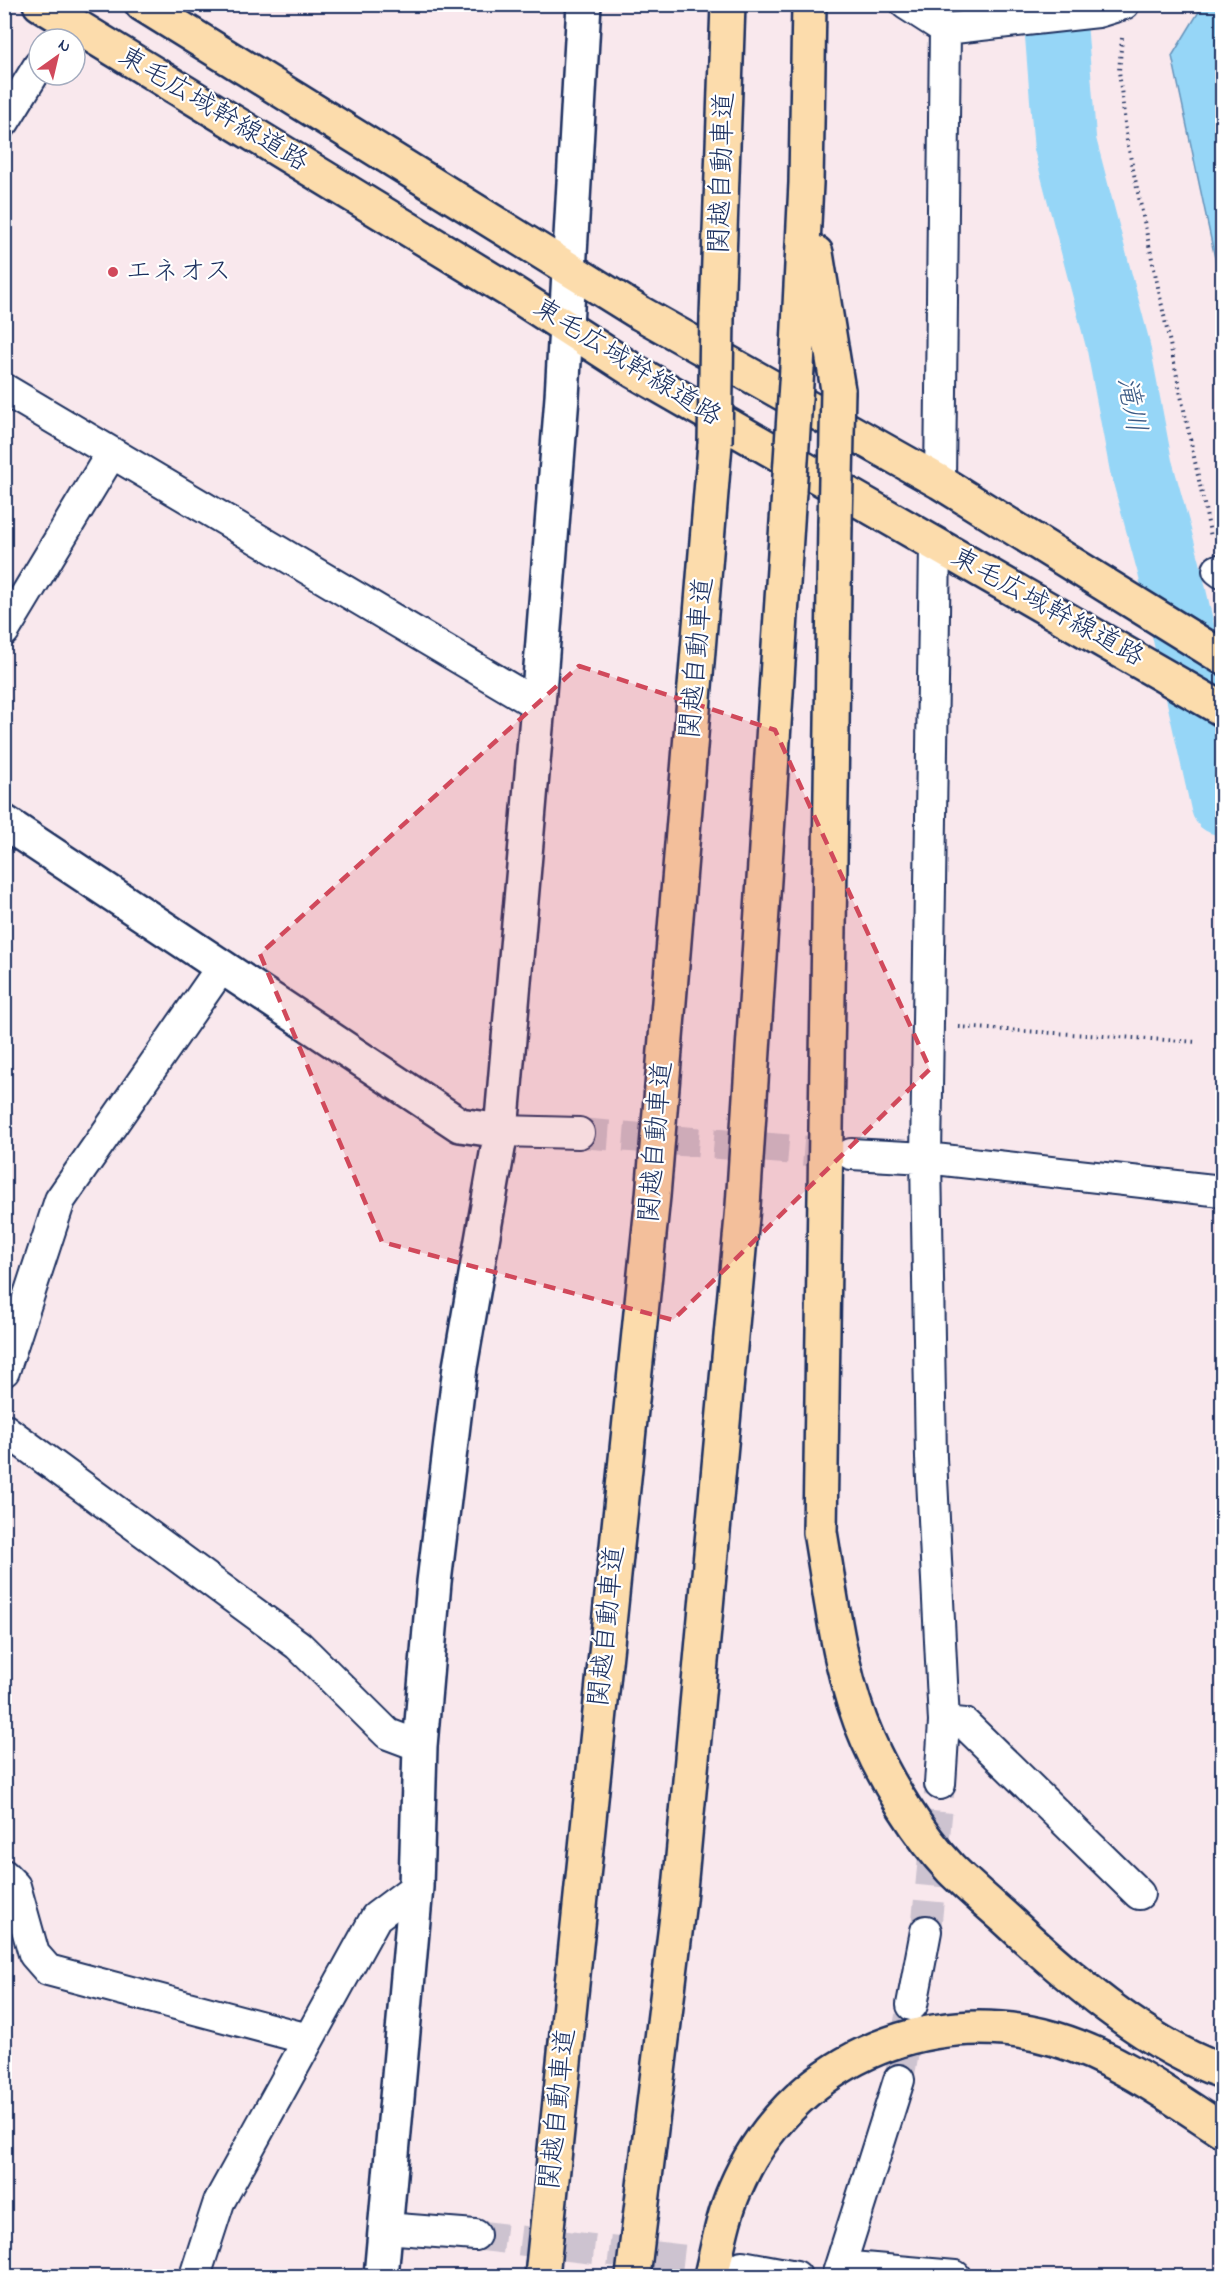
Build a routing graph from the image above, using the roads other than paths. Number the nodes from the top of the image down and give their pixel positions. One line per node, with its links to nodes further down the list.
1 (142, 4): 14 (highway, 東毛広域幹線道路)
2 (584, 4): 14 (street)
3 (713, 4): 12 (highway)
4 (728, 4): 12 (highway, 関越自動車道)
5 (809, 4): 13 (highway)
6 (906, 4): 9 (street)
7 (1116, 8): 9 (street)
8 (53, 21): 15 (highway, 東毛広域幹線道路)
9 (945, 29): 18 (street)
10 (27, 84): 11 (street)
11 (4, 122)
12 (724, 160): 51 (highway, 関越自動車道, bridge)
13 (806, 183): 42 (highway, bridge); 52 (highway, bridge)
14 (568, 267): 15 (street); 18 (highway, 東毛広域幹線道路)
15 (567, 327): 19 (highway, 東毛広域幹線道路); 22 (street)
16 (4, 389): 17 (street)
17 (111, 454): 20 (street); 22 (street)
18 (940, 482): 21 (highway, 東毛広域幹線道路)
19 (935, 546): 23 (highway, 東毛広域幹線道路); 29 (street)
20 (4, 631)
21 (1222, 657)
22 (538, 705): 26 (street)
23 (1222, 709)
24 (4, 822): 25 (street)
25 (221, 968): 26 (street); 31 (street)
26 (501, 1131): 27 (street); 34 (street)
27 (579, 1133)
28 (851, 1154): 29 (street)
29 (926, 1158): 30 (street); 33 (street)
30 (1222, 1191)
31 (4, 1371)
32 (4, 1429): 34 (street)
33 (944, 1722): 35 (street); 38 (street)
34 (420, 1746): 37 (street)
35 (940, 1784)
36 (4, 1875): 41 (street)
37 (416, 1887): 41 (street); 45 (street)
38 (1139, 1893)
39 (926, 1931): 40 (street)
40 (912, 2005)
41 (308, 2039): 49 (street)
42 (1222, 2071)
43 (899, 2080): 48 (street)
44 (1222, 2130): 53 (highway)
45 (385, 2228): 46 (street); 50 (street)
46 (475, 2235)
47 (742, 2266): 54 (street)
48 (838, 2271): 55 (street)
49 (195, 2277)
50 (381, 2277)
51 (542, 2277)
52 (633, 2277)
53 (711, 2277)
54 (796, 2277)
55 (955, 2277)

